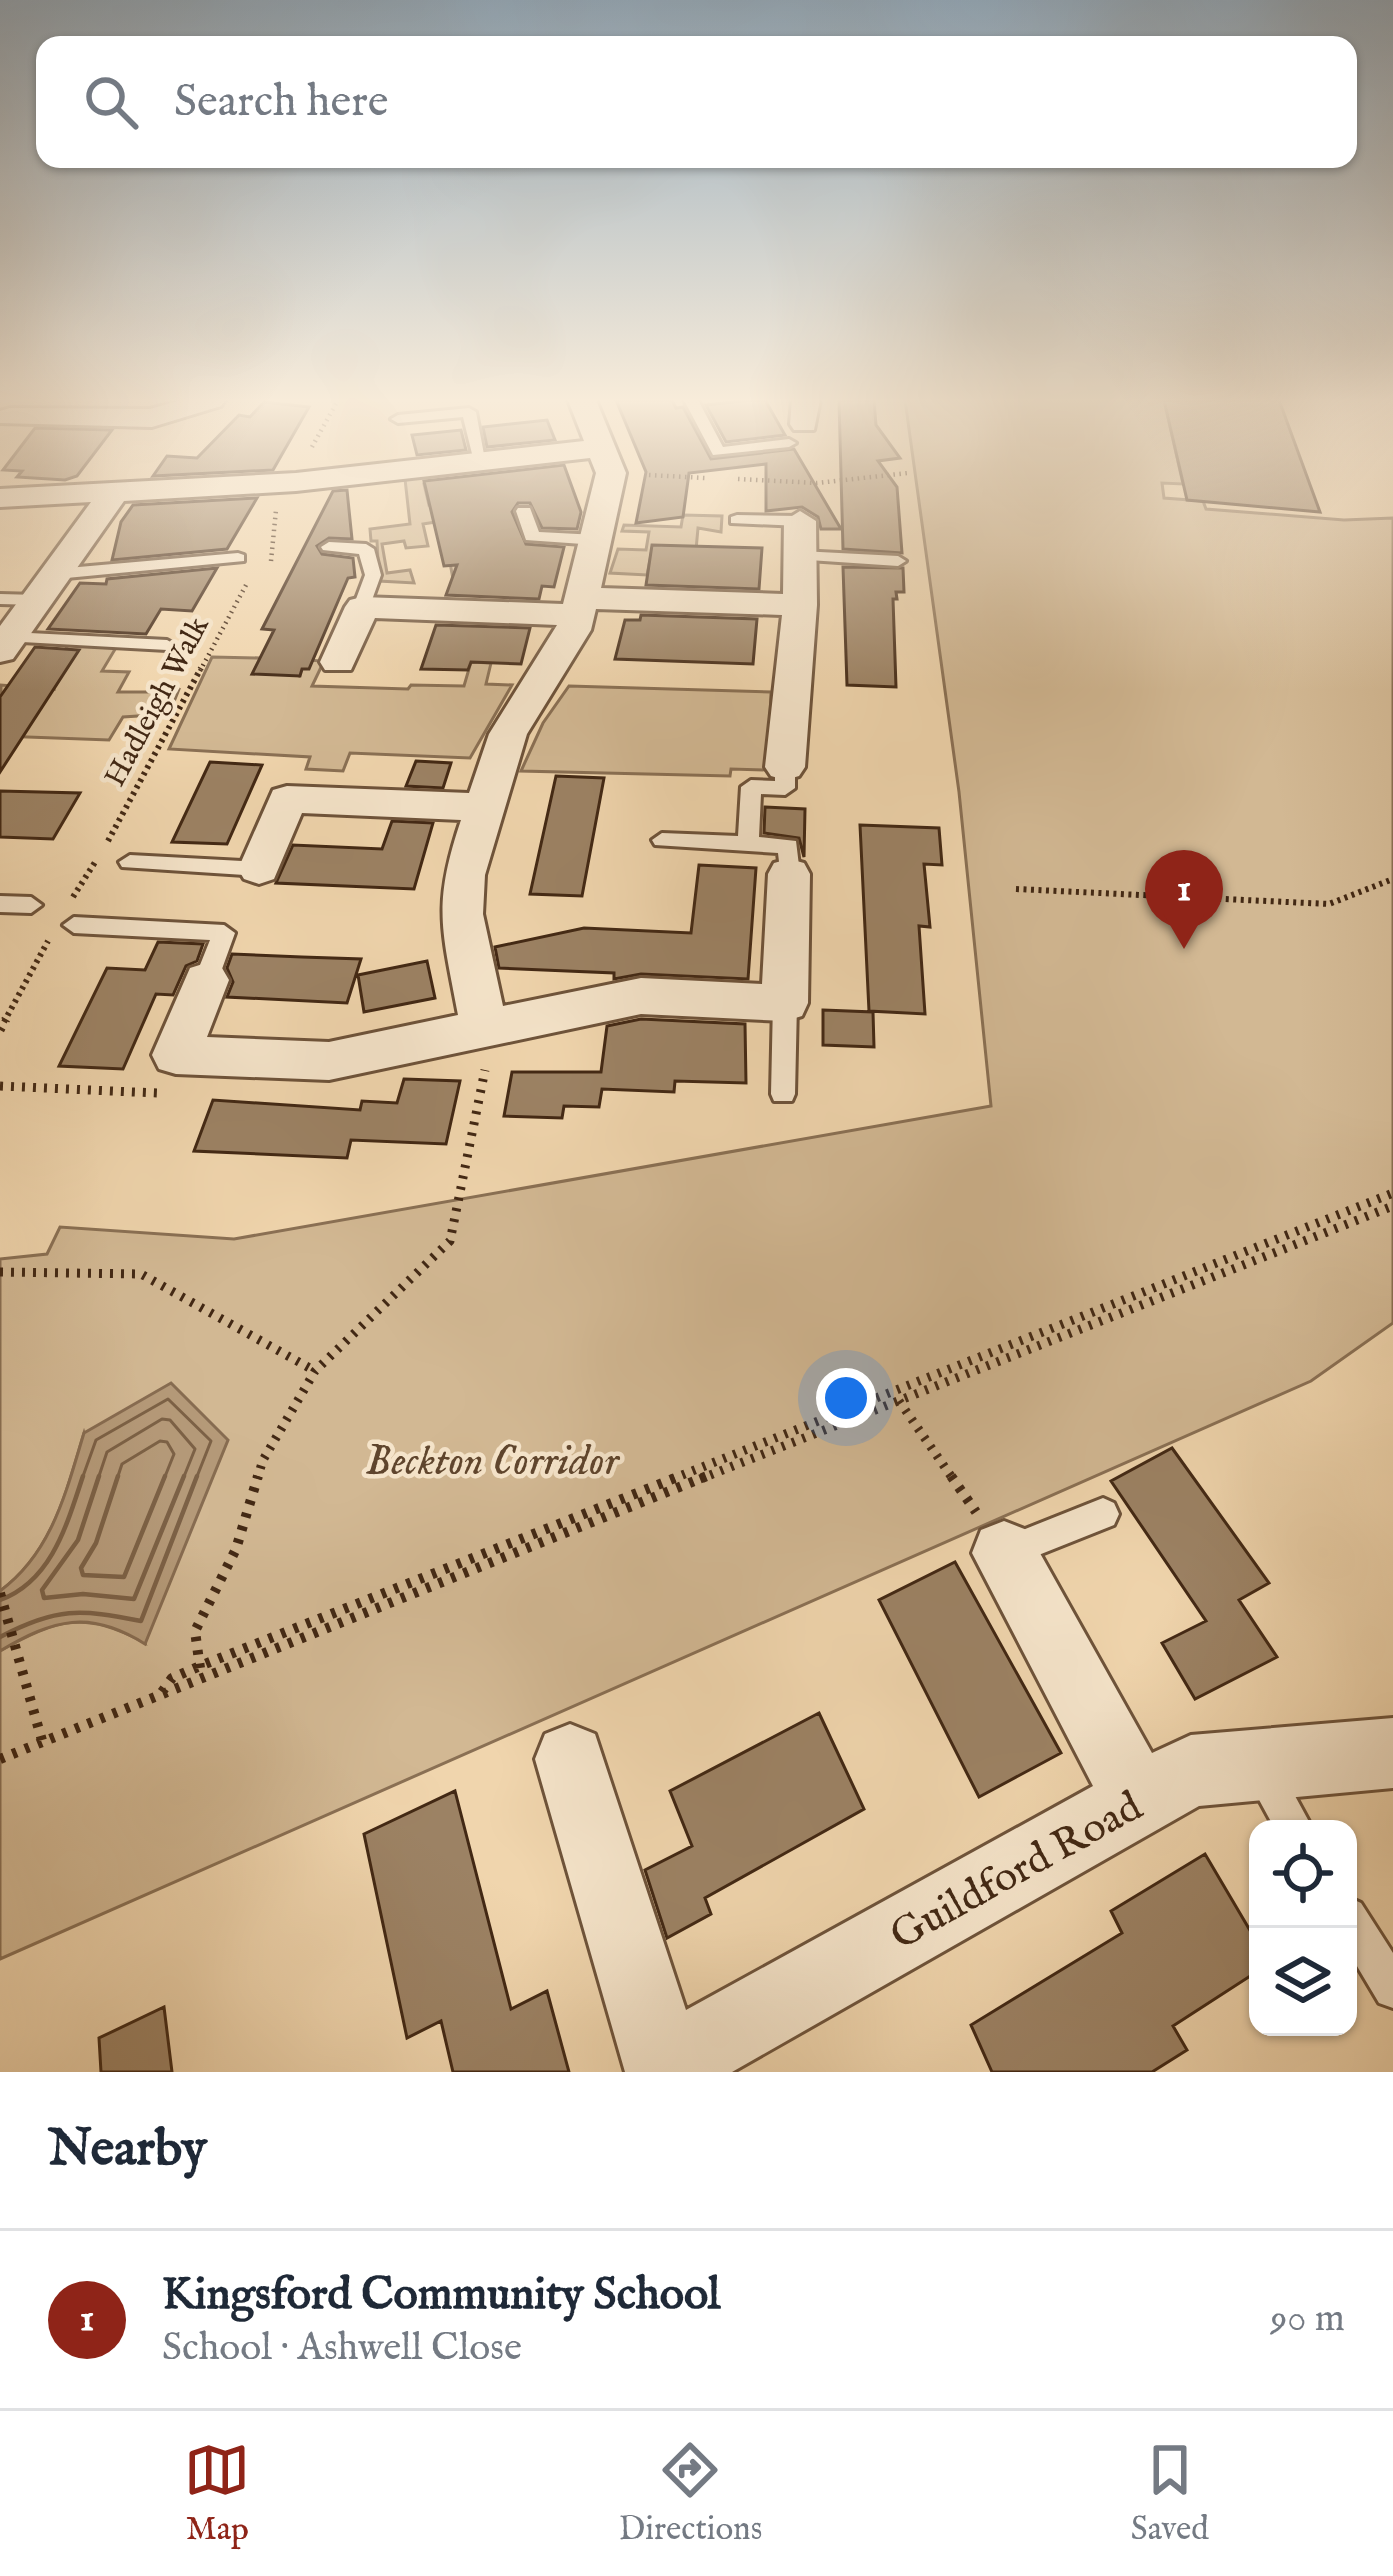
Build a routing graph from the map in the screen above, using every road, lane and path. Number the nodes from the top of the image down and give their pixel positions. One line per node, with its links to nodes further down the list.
1 (49, 497): 5 (street)
2 (111, 497): 16 (street)
3 (279, 497): 14 (path)
4 (609, 497): 9 (street)
5 (0, 498)
6 (524, 512): 9 (lane)
7 (737, 520): 8 (lane)
8 (800, 521): 11 (street)
9 (597, 539): 19 (street)
10 (328, 547): 20 (lane)
11 (800, 556): 13 (lane); 18 (street)
12 (238, 558): 16 (lane)
13 (898, 561)
14 (257, 563)
15 (246, 584): 35 (path, Hadleigh Walk)
16 (46, 587): 17 (lane); 21 (street)
17 (0, 599)
18 (800, 605): 19 (street); 24 (street)
19 (579, 606): 20 (street); 25 (street)
20 (362, 607): 23 (street)
21 (5, 644): 22 (lane)
22 (167, 645)
23 (338, 662)
24 (785, 767): 27 (lane)
25 (484, 807): 29 (street); 38 (street)
26 (662, 840): 27 (lane)
27 (748, 844): 30 (lane)
28 (130, 862): 29 (lane)
29 (259, 868)
30 (789, 874): 37 (street)
31 (1393, 880): 32 (path)
32 (1016, 889)
33 (0, 904): 34 (lane)
34 (31, 905)
35 (66, 918): 36 (lane); 39 (path, Hadleigh Walk)
36 (206, 980): 40 (street)
37 (785, 1003): 38 (street); 42 (lane)
38 (484, 1026): 40 (street); 46 (path)
39 (0, 1030)
40 (176, 1055): 41 (path)
41 (0, 1086)
42 (783, 1094)
43 (1393, 1193): 47 (path)
44 (1393, 1206): 47 (path)
45 (0, 1271): 46 (path)
46 (315, 1371): 51 (path)
47 (896, 1397): 49 (path); 51 (path)
48 (1103, 1514): 49 (lane)
49 (1004, 1553): 57 (street)
50 (0, 1593): 52 (path)
51 (200, 1671): 52 (path)
52 (43, 1744): 54 (path)
53 (1393, 1753): 56 (street, Guildford Road)
54 (0, 1759)
55 (570, 1759): 61 (street, Guildford Road)
56 (1255, 1762): 57 (street, Guildford Road); 58 (lane)
57 (1138, 1800): 61 (street, Guildford Road)
58 (1290, 1820)
59 (1355, 1928): 60 (lane)
60 (1393, 1989)
61 (664, 2069)

